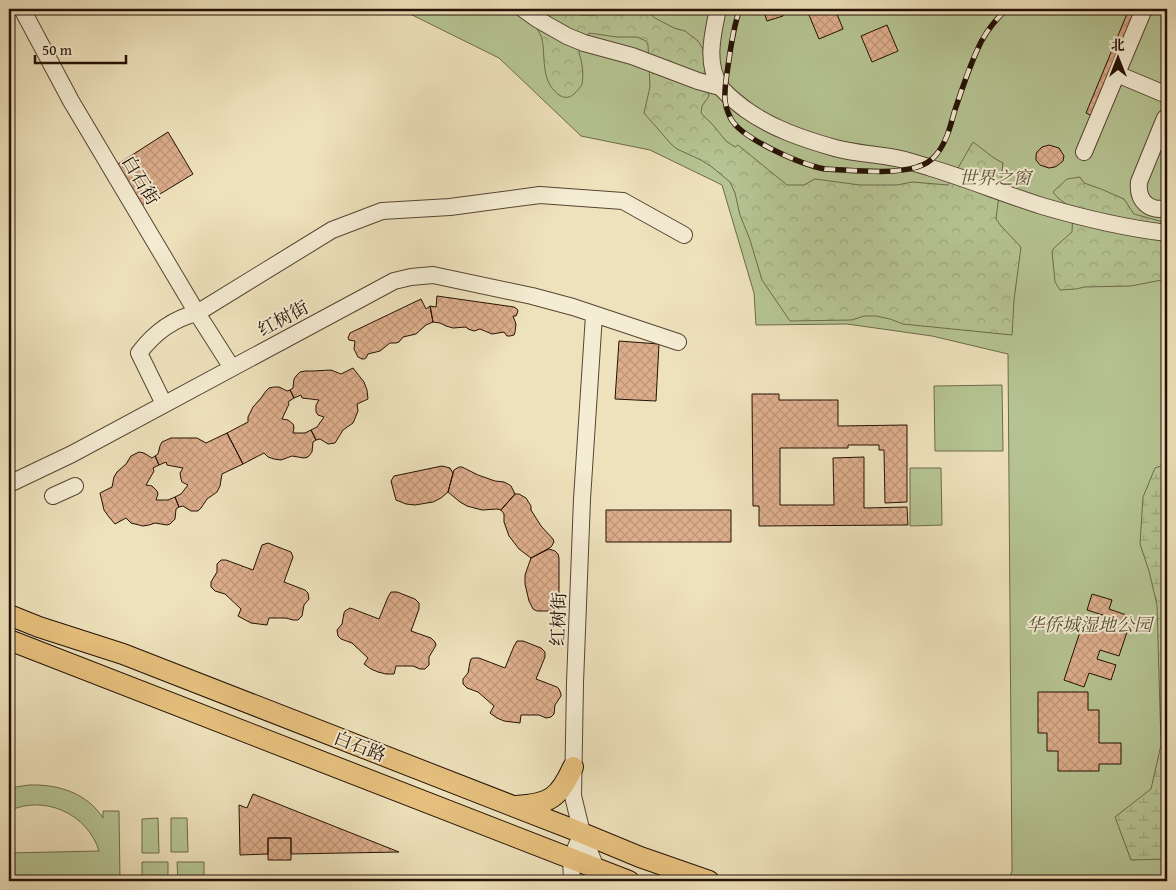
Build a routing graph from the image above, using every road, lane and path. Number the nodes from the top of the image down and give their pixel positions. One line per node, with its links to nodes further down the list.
1 (22, 9): 14 (street, 白石街)
2 (523, 9): 6 (street)
3 (718, 9): 6 (street)
4 (1144, 9): 5 (street)
5 (1117, 74): 7 (street); 9 (street)
6 (720, 87): 11 (street)
7 (1166, 92): 8 (street)
8 (1166, 120): 10 (street)
9 (1084, 152)
10 (1159, 208): 11 (street)
11 (1141, 230): 12 (street)
12 (1167, 233)
13 (684, 235): 14 (street)
14 (196, 312): 17 (street, 白石街); 18 (street)
15 (594, 315): 16 (street, 红树街); 17 (street, 红树街); 24 (street, 红树街)
16 (678, 342)
17 (232, 368): 18 (street, 红树街)
18 (164, 404): 19 (street, 红树街)
19 (9, 484)
20 (75, 486): 21 (street)
21 (53, 496)
22 (9, 615): 25 (main road, 白石路)
23 (9, 640): 27 (main road, 白石路)
24 (573, 767): 25 (main road); 26 (street, 红树街)
25 (513, 806): 26 (main road, 白石路)
26 (582, 833): 27 (street); 28 (street, 红树街); 31 (main road, 白石路)
27 (571, 859): 28 (main road, 白石路); 29 (street)
28 (596, 875): 30 (main road, 白石路)
29 (572, 881)
30 (629, 881)
31 (709, 881)

